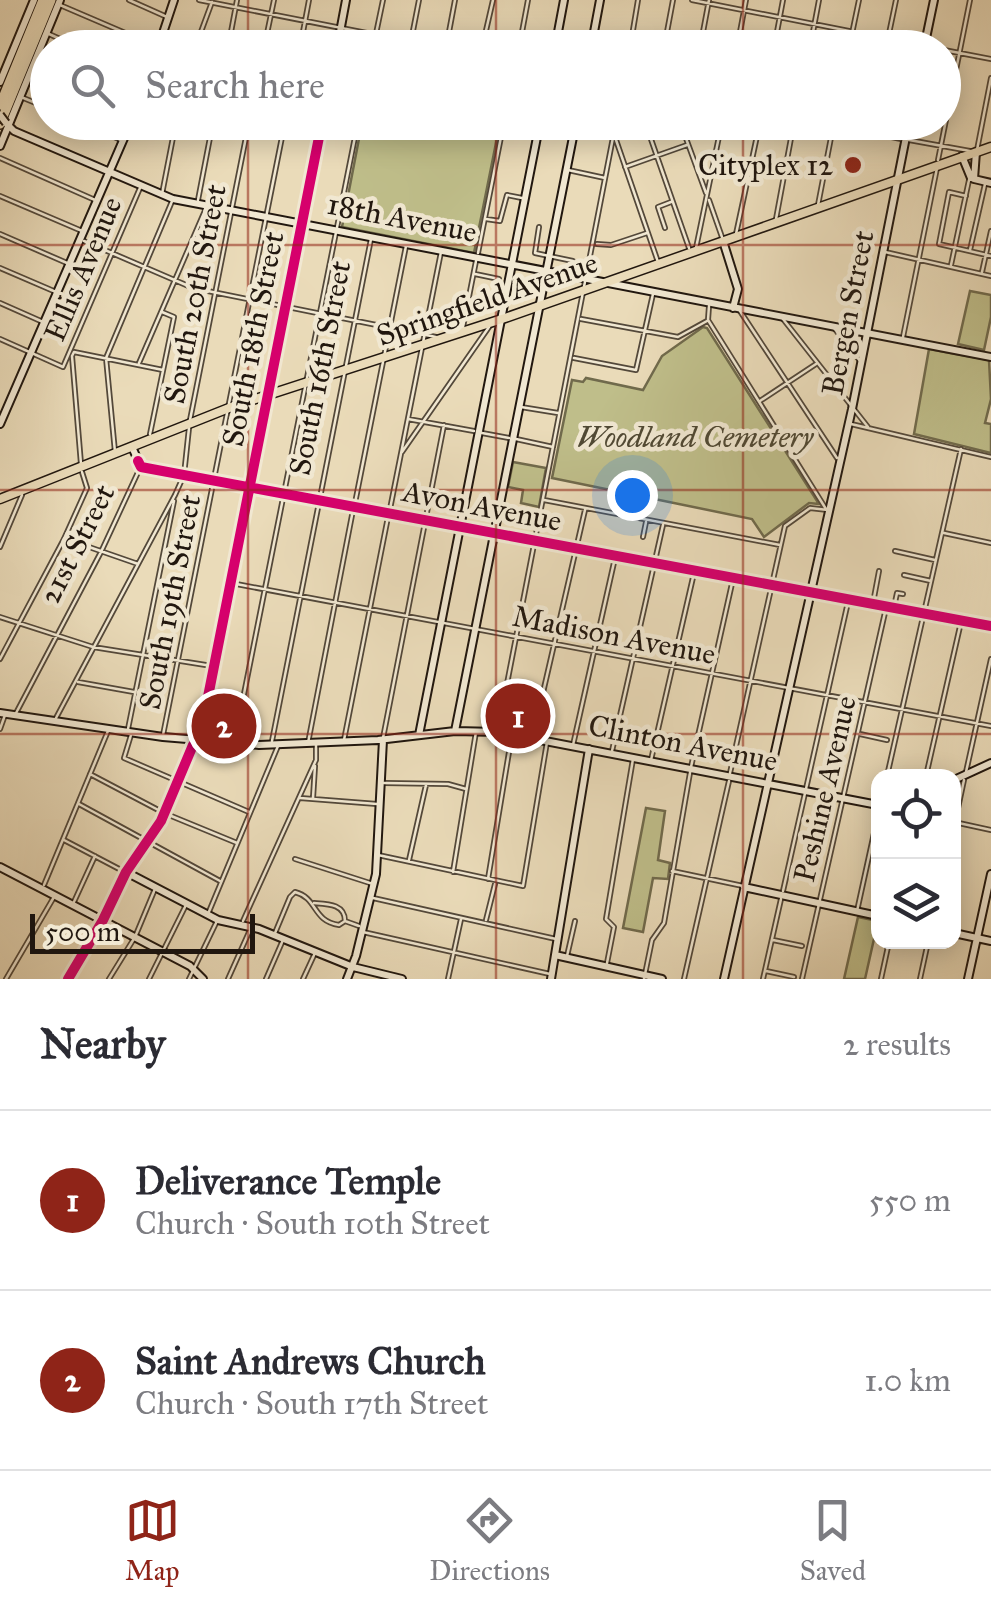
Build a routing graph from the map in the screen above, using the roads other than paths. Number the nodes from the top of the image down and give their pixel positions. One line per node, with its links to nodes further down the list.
1 (38, 0): 68 (street); 71 (highway)
2 (129, 0): 32 (street)
3 (174, 0): 32 (street)
4 (199, 0): 27 (street)
5 (237, 0): 29 (street)
6 (274, 0): 31 (street)
7 (310, 0): 34 (street)
8 (346, 0): 36 (street)
9 (383, 0): 45 (street)
10 (419, 0): 46 (street)
11 (455, 0): 47 (street)
12 (493, 0): 48 (street)
13 (528, 0): 49 (street)
14 (564, 0): 50 (street)
15 (600, 0): 51 (street)
16 (638, 0): 52 (street)
17 (673, 0): 53 (street)
18 (692, 0): 28 (street)
19 (746, 0): 30 (street)
20 (784, 0): 33 (street)
21 (819, 0): 35 (street)
22 (859, 0): 59 (street)
23 (896, 0): 60 (street)
24 (934, 0): 61 (street)
25 (970, 0): 62 (street)
26 (56, 1): 37 (highway); 38 (street)
27 (212, 2): 29 (street); 40 (street)
28 (709, 2): 30 (street); 54 (street)
29 (236, 7): 31 (street); 41 (street)
30 (744, 10): 33 (street); 55 (street)
31 (271, 14): 34 (street); 42 (street)
32 (169, 17): 39 (street)
33 (780, 18): 35 (street); 56 (street)
34 (305, 20): 36 (street); 43 (street)
35 (814, 24): 57 (street); 58 (street)
36 (341, 28): 44 (street)
37 (44, 29)
38 (120, 30)
39 (164, 30)
40 (202, 30)
41 (232, 30)
42 (268, 30)
43 (303, 30)
44 (353, 30)
45 (377, 30)
46 (413, 30)
47 (449, 30)
48 (486, 30)
49 (522, 30)
50 (558, 30)
51 (594, 30)
52 (633, 30)
53 (667, 30)
54 (704, 30)
55 (740, 30)
56 (778, 30)
57 (813, 30)
58 (842, 30)
59 (852, 30)
60 (890, 30)
61 (930, 30)
62 (961, 48)
63 (961, 53): 64 (street)
64 (991, 60)
65 (30, 63): 73 (highway)
66 (30, 74): 69 (street)
67 (991, 78): 100 (street)
68 (0, 82)
69 (20, 96): 70 (street); 73 (street)
70 (30, 100)
71 (0, 105)
72 (0, 115): 73 (street, 18th Avenue, bridge)
73 (5, 124): 74 (street, 18th Avenue); 97 (street)
74 (30, 136)
75 (39, 140): 107 (street, 18th Avenue)
76 (173, 140): 113 (street)
77 (209, 140): 121 (street)
78 (246, 140): 124 (street, South 20th Street)
79 (281, 140): 125 (street, South 19th Street)
80 (318, 140): 128 (street, South 18th Street)
81 (355, 140): 131 (street)
82 (500, 140): 126 (street)
83 (536, 140): 117 (street)
84 (573, 140): 106 (street)
85 (613, 140): 108 (street)
86 (616, 140): 105 (street)
87 (651, 140): 101 (street)
88 (686, 140): 96 (street)
89 (718, 140): 115 (street)
90 (756, 140): 136 (street)
91 (791, 140): 127 (street)
92 (830, 140): 123 (street)
93 (906, 140): 98 (street); 110 (street, Bergen Street)
94 (942, 140): 98 (street)
95 (123, 141): 107 (street)
96 (688, 145): 101 (street); 115 (street)
97 (0, 146)
98 (941, 146): 100 (street); 104 (street)
99 (991, 147): 100 (main road, Springfield Avenue)
100 (976, 152): 102 (main road, Springfield Avenue); 109 (street)
101 (656, 156): 105 (street); 120 (street)
102 (962, 156): 104 (main road, Springfield Avenue); 109 (street)
103 (0, 158): 118 (street)
104 (937, 165): 110 (main road, Springfield Avenue); 150 (street)
105 (626, 167): 133 (street)
106 (567, 170): 108 (street); 147 (street)
107 (109, 173): 112 (street, 18th Avenue); 118 (street)
108 (606, 178): 139 (street)
109 (972, 178): 111 (street); 116 (street)
110 (898, 179): 123 (main road, Springfield Avenue); 145 (street, Bergen Street)
111 (988, 182): 144 (street)
112 (141, 186): 113 (street, 18th Avenue); 146 (street, Ellis Avenue)
113 (162, 195): 119 (street, 18th Avenue)
114 (0, 196): 135 (street)
115 (707, 196): 138 (street); 143 (street)
116 (966, 196): 141 (street); 141 (street)
117 (524, 199): 126 (street); 154 (street)
118 (97, 200): 135 (street)
119 (173, 200): 121 (street, 18th Avenue); 156 (street)
120 (673, 201): 130 (street); 143 (street)
121 (197, 204): 122 (street, 18th Avenue)
122 (207, 206): 124 (street, 18th Avenue); 163 (street)
123 (818, 207): 127 (main road, Springfield Avenue)
124 (232, 210): 125 (street, 18th Avenue); 168 (street, South 20th Street)
125 (266, 217): 128 (street, 18th Avenue); 169 (street, South 19th Street)
126 (484, 218): 149 (street)
127 (775, 222): 136 (main road, Springfield Avenue)
128 (302, 224): 131 (street, 18th Avenue); 173 (street, South 18th Street)
129 (539, 228): 147 (street)
130 (665, 228)
131 (336, 230): 137 (street, 18th Avenue); 176 (street)
132 (991, 231): 148 (street)
133 (648, 233): 139 (street); 153 (street)
134 (0, 234): 152 (street)
135 (82, 235): 146 (street); 152 (street)
136 (736, 236): 138 (main road, Springfield Avenue)
137 (372, 237): 140 (street, 18th Avenue); 181 (street, South 16th Street)
138 (724, 241): 143 (main road, Springfield Avenue); 174 (street)
139 (595, 243): 165 (street)
140 (406, 244): 142 (street, 18th Avenue); 184 (street)
141 (954, 248): 144 (street); 155 (street)
142 (441, 251): 149 (street, 18th Avenue); 189 (street)
143 (693, 251): 153 (main road, Springfield Avenue)
144 (970, 251): 148 (street)
145 (884, 252): 150 (street); 187 (street, Bergen Street)
146 (112, 253): 156 (street); 191 (street, Ellis Avenue)
147 (550, 255): 151 (street); 158 (street)
148 (988, 255): 160 (street)
149 (476, 258): 154 (street, 18th Avenue); 159 (street)
150 (918, 259): 155 (street); 190 (street)
151 (573, 261)
152 (70, 264): 166 (street)
153 (659, 264): 164 (main road, Springfield Avenue)
154 (512, 265): 158 (street, 18th Avenue); 179 (street)
155 (950, 266): 160 (street)
156 (144, 267): 163 (street); 194 (street)
157 (0, 268): 166 (street)
158 (546, 272): 165 (street, 18th Avenue); 172 (street)
159 (474, 274): 162 (street); 186 (street)
160 (981, 274): 161 (street)
161 (991, 276)
162 (499, 279)
163 (175, 280): 168 (street); 175 (street)
164 (604, 283): 165 (main road, Springfield Avenue); 167 (street)
165 (586, 285): 172 (main road, Springfield Avenue); 178 (street)
166 (57, 292): 182 (street)
167 (653, 292): 171 (street); 185 (street)
168 (214, 294): 169 (street); 212 (street, South 20th Street)
169 (250, 300): 173 (street); 206 (street, South 19th Street)
170 (0, 303): 182 (street)
171 (710, 303): 174 (street); 180 (street)
172 (540, 306): 179 (main road, Springfield Avenue); 205 (street)
173 (285, 308): 176 (street); 203 (street, South 18th Street)
174 (736, 309): 177 (street); 202 (street)
175 (161, 312): 197 (street); 199 (street)
176 (320, 314): 181 (street); 201 (street)
177 (781, 317): 183 (street); 196 (street)
178 (580, 318): 185 (street); 193 (street)
179 (497, 320): 186 (main road, Springfield Avenue); 210 (street); 216 (street)
180 (708, 320): 185 (street); 204 (street)
181 (355, 321): 184 (street); 200 (street, South 16th Street)
182 (44, 322): 191 (street)
183 (833, 326): 187 (street); 198 (street)
184 (390, 328): 189 (street); 195 (street)
185 (645, 330): 193 (street)
186 (462, 331): 189 (main road, Springfield Avenue)
187 (867, 333): 190 (street); 198 (street, Bergen Street)
188 (0, 340): 191 (street)
189 (424, 340): 195 (main road, Springfield Avenue); 209 (street)
190 (902, 340): 192 (street)
191 (31, 353): 211 (street)
192 (991, 356)
193 (572, 357): 208 (street)
194 (106, 358): 197 (street); 223 (street); 226 (street, Ellis Avenue)
195 (384, 358): 200 (main road, Springfield Avenue); 237 (street)
196 (817, 363): 202 (street); 207 (street)
197 (138, 364): 199 (street)
198 (861, 364): 207 (street, Bergen Street)
199 (163, 370): 218 (street)
200 (345, 370): 201 (main road, Springfield Avenue); 235 (street, South 16th Street)
201 (306, 383): 203 (main road, Springfield Avenue); 232 (street)
202 (788, 384): 204 (street); 225 (street)
203 (267, 396): 206 (main road, Springfield Avenue); 230 (street, South 18th Street)
204 (759, 402): 239 (street)
205 (520, 406): 208 (street); 217 (street)
206 (228, 409): 212 (main road, Springfield Avenue); 229 (street, South 19th Street)
207 (852, 409): 213 (street, Bergen Street); 215 (street)
208 (561, 414): 220 (street)
209 (408, 419): 210 (street); 222 (street)
210 (424, 422): 214 (street); 222 (street)
211 (0, 424)
212 (189, 424): 218 (main road, Springfield Avenue); 228 (street, South 20th Street)
213 (849, 424): 215 (street); 225 (street, Bergen Street)
214 (444, 425): 216 (street); 241 (street)
215 (869, 428): 221 (street)
216 (478, 432): 217 (street); 244 (street)
217 (513, 439): 220 (street); 246 (street)
218 (149, 440): 219 (main road, Springfield Avenue)
219 (132, 447): 223 (main road, Springfield Avenue); 227 (street, 21st Street)
220 (554, 447): 236 (street)
221 (961, 449): 224 (street); 245 (street)
222 (401, 453): 240 (street)
223 (115, 454): 226 (main road, Springfield Avenue)
224 (991, 457)
225 (841, 459): 239 (street, Bergen Street)
226 (82, 467): 231 (main road, Springfield Avenue); 248 (street, Ellis Avenue)
227 (141, 467): 228 (street, Avon Avenue); 255 (street, 21st Street)
228 (184, 475): 229 (street, Avon Avenue); 233 (street, South 20th Street)
229 (215, 480): 230 (street, Avon Avenue); 293 (street, South 19th Street)
230 (249, 487): 232 (street, Avon Avenue); 265 (street, South 18th Street)
231 (24, 490): 234 (main road, Springfield Avenue); 252 (street)
232 (285, 494): 235 (street, Avon Avenue); 267 (street)
233 (176, 495): 258 (street); 289 (street)
234 (0, 499)
235 (318, 500): 237 (street, Avon Avenue); 270 (street, South 16th Street)
236 (544, 500): 238 (street); 249 (street)
237 (354, 507): 240 (street, Avon Avenue); 272 (street)
238 (585, 509): 242 (street); 253 (street)
239 (828, 510): 251 (street); 268 (street, Bergen Street)
240 (389, 514): 241 (street, Avon Avenue); 275 (street)
241 (424, 520): 244 (street, Avon Avenue); 277 (street)
242 (646, 520): 243 (street); 247 (street)
243 (663, 524): 251 (street); 259 (street)
244 (459, 527): 246 (street, Avon Avenue); 280 (street)
245 (942, 532): 250 (street); 257 (street)
246 (494, 534): 249 (street, Avon Avenue); 283 (street)
247 (643, 537)
248 (64, 539): 255 (street); 281 (street, Ellis Avenue)
249 (536, 542): 253 (street, Avon Avenue); 285 (street)
250 (991, 543)
251 (781, 546): 266 (street)
252 (0, 548)
253 (575, 549): 256 (street, Avon Avenue); 286 (street)
254 (894, 551): 257 (street)
255 (101, 552): 258 (street); 284 (street, 21st Street)
256 (615, 556): 259 (street, Avon Avenue); 288 (street)
257 (936, 560): 264 (street)
258 (138, 564): 287 (street)
259 (654, 564): 260 (street, Avon Avenue); 290 (street)
260 (694, 571): 263 (street, Avon Avenue); 294 (street)
261 (879, 571): 273 (street)
262 (904, 575): 264 (street)
263 (733, 578): 266 (street, Avon Avenue); 296 (street)
264 (931, 581): 276 (street)
265 (230, 583): 267 (street, Madison Avenue); 295 (street, South 18th Street)
266 (772, 586): 268 (street, Avon Avenue); 297 (street)
267 (265, 590): 270 (street, Madison Avenue); 325 (street)
268 (810, 592): 271 (street, Avon Avenue); 299 (street, Bergen Street)
269 (903, 594): 274 (street)
270 (300, 596): 272 (street, Madison Avenue); 327 (street, South 16th Street)
271 (849, 600): 273 (street, Avon Avenue); 301 (street)
272 (335, 603): 275 (street, Madison Avenue); 326 (street)
273 (873, 604): 274 (street, Avon Avenue)
274 (890, 608): 276 (street, Avon Avenue); 302 (street, Peshine Avenue)
275 (370, 609): 277 (street, Madison Avenue); 324 (street)
276 (924, 614): 279 (street, Avon Avenue); 303 (street)
277 (406, 616): 280 (street, Madison Avenue); 321 (street)
278 (0, 617): 281 (street)
279 (961, 621): 282 (street, Avon Avenue); 305 (street)
280 (441, 622): 283 (street, Madison Avenue); 317 (street)
281 (19, 623): 284 (street); 291 (street, Ellis Avenue)
282 (991, 626)
283 (476, 629): 285 (street, Madison Avenue); 311 (street)
284 (56, 635): 287 (street); 304 (street, 21st Street)
285 (517, 636): 286 (street, Madison Avenue); 314 (street)
286 (554, 644): 288 (street, Madison Avenue); 319 (street)
287 (93, 647): 289 (street); 298 (street)
288 (594, 651): 290 (street, Madison Avenue); 328 (street)
289 (143, 656): 293 (street); 300 (street)
290 (633, 658): 294 (street, Madison Avenue); 330 (street)
291 (0, 659)
292 (991, 659): 307 (street)
293 (178, 662): 295 (street); 318 (street, South 19th Street)
294 (672, 666): 296 (street, Madison Avenue); 333 (street)
295 (213, 667): 320 (street, South 18th Street)
296 (712, 673): 297 (street, Madison Avenue); 335 (street)
297 (751, 681): 299 (street, Madison Avenue); 339 (street)
298 (75, 682): 300 (street); 306 (street)
299 (789, 688): 301 (street, Madison Avenue); 344 (street, Bergen Street)
300 (136, 692): 313 (street)
301 (827, 695): 302 (street, Madison Avenue); 346 (street)
302 (865, 702): 303 (street, Madison Avenue); 315 (street, Peshine Avenue)
303 (902, 710): 305 (street, Madison Avenue); 336 (street)
304 (7, 714): 306 (street, Clinton Avenue); 309 (street, 21st Street)
305 (940, 716): 307 (street, Madison Avenue); 337 (street)
306 (55, 721): 310 (street, Clinton Avenue)
307 (977, 723): 308 (street, Madison Avenue); 340 (street)
308 (991, 726)
309 (0, 729)
310 (108, 730): 313 (street, Clinton Avenue); 338 (street)
311 (455, 731): 312 (street, Clinton Avenue); 317 (street, Clinton Avenue)
312 (476, 731): 314 (street, Clinton Avenue); 347 (street)
313 (130, 732): 318 (street, Clinton Avenue); 342 (street)
314 (498, 732): 316 (street, Clinton Avenue)
315 (858, 733): 323 (street); 349 (street, Peshine Avenue)
316 (512, 734): 319 (street, Clinton Avenue); 374 (street)
317 (418, 735): 321 (street, Clinton Avenue)
318 (163, 737): 320 (street, Clinton Avenue)
319 (533, 738): 322 (street, Clinton Avenue)
320 (197, 740): 325 (street, Clinton Avenue); 342 (street, South 18th Street)
321 (383, 740): 324 (street, Clinton Avenue); 343 (street)
322 (547, 740): 328 (street, Clinton Avenue); 375 (street)
323 (887, 740)
324 (344, 742): 326 (street, Clinton Avenue)
325 (234, 743): 327 (street, Clinton Avenue)
326 (312, 743): 327 (street, Clinton Avenue); 332 (street)
327 (274, 745): 355 (street, South 16th Street)
328 (573, 745): 329 (street, Clinton Avenue)
329 (589, 748): 330 (street, Clinton Avenue); 403 (street)
330 (612, 752): 331 (street, Clinton Avenue)
331 (634, 757): 333 (street, Clinton Avenue); 414 (street)
332 (316, 760): 350 (street); 351 (street)
333 (651, 760): 335 (street, Clinton Avenue)
334 (991, 764): 340 (street)
335 (690, 768): 339 (street, Clinton Avenue); 368 (street)
336 (889, 769)
337 (928, 769)
338 (90, 774): 352 (street); 356 (street)
339 (730, 775): 344 (street, Clinton Avenue); 372 (street)
340 (965, 775): 341 (street); 348 (street)
341 (961, 777)
342 (178, 782): 355 (street); 356 (street, South 18th Street)
343 (383, 782): 345 (street); 353 (street)
344 (768, 782): 346 (street, Clinton Avenue); 377 (street, Bergen Street)
345 (426, 784): 347 (street); 366 (street)
346 (805, 789): 349 (street, Clinton Avenue); 380 (street)
347 (467, 790): 370 (street)
348 (961, 793)
349 (843, 797): 354 (street, Clinton Avenue); 384 (street, Peshine Avenue)
350 (298, 798): 351 (street); 396 (street)
351 (313, 800): 353 (street)
352 (77, 804): 359 (street); 360 (street)
353 (381, 804): 364 (street)
354 (871, 804)
355 (251, 813): 361 (street, South 16th Street)
356 (164, 814): 360 (street, South 18th Street); 361 (street)
357 (961, 825): 358 (street)
358 (991, 830)
359 (63, 839): 363 (street); 379 (street)
360 (146, 843): 369 (street, South 18th Street); 373 (street)
361 (238, 843): 373 (street, South 16th Street)
362 (871, 847): 387 (street)
363 (95, 856): 369 (street); 386 (street)
364 (378, 856): 366 (street); 376 (street)
365 (295, 859): 376 (street)
366 (409, 862): 370 (street)
367 (0, 867): 379 (street)
368 (672, 871): 372 (street); 420 (street)
369 (126, 872): 378 (street); 391 (street, South 18th Street)
370 (453, 873): 374 (street)
371 (991, 874): 401 (street)
372 (706, 878): 377 (street); 436 (street)
373 (222, 881): 389 (street, South 16th Street)
374 (488, 881): 375 (street)
375 (496, 883): 395 (street)
376 (374, 884): 382 (street)
377 (744, 887): 380 (street); 437 (street, Bergen Street)
378 (156, 888): 385 (street); 400 (street)
379 (42, 889): 381 (street)
380 (782, 895): 384 (street); 404 (street)
381 (55, 896): 386 (street); 422 (street)
382 (371, 897): 390 (street); 397 (street)
383 (312, 903): 394 (street); 394 (street); 398 (street)
384 (819, 903): 387 (street); 439 (street, Peshine Avenue)
385 (186, 904): 389 (street); 409 (street)
386 (73, 905): 391 (street)
387 (857, 911): 388 (street)
388 (871, 914)
389 (208, 915): 392 (street)
390 (461, 918): 395 (street); 411 (street)
391 (104, 920): 400 (street); 423 (street, South 18th Street)
392 (218, 920): 396 (street); 416 (street)
393 (575, 921): 413 (street)
394 (346, 922): 397 (street)
395 (486, 923): 403 (street)
396 (246, 926): 398 (street); 428 (street)
397 (363, 930): 411 (street); 415 (street)
398 (274, 935): 402 (street)
399 (961, 935): 401 (street)
400 (135, 937): 409 (street); 424 (street)
401 (976, 938): 405 (street); 442 (street)
402 (284, 939): 410 (street); 429 (street)
403 (557, 939): 412 (street)
404 (772, 940): 406 (street); 417 (street)
405 (991, 941)
406 (802, 946)
407 (887, 949): 440 (street)
408 (926, 949): 441 (street)
409 (165, 952): 416 (street); 425 (street)
410 (316, 952): 415 (street); 430 (street)
411 (454, 953): 419 (street); 433 (street)
412 (555, 955): 413 (street); 419 (street)
413 (567, 958): 414 (street)
414 (606, 966): 420 (street); 434 (street)
415 (353, 967): 418 (street); 431 (street)
416 (195, 970): 426 (street); 427 (street)
417 (765, 970): 421 (street); 438 (street)
418 (383, 977): 432 (street)
419 (551, 977)
420 (644, 977): 435 (street)
421 (794, 977)
422 (6, 979)
423 (68, 979)
424 (109, 979)
425 (149, 979)
426 (189, 979)
427 (202, 979)
428 (228, 979)
429 (266, 979)
430 (304, 979)
431 (348, 979)
432 (402, 979)
433 (448, 979)
434 (603, 979)
435 (662, 979)
436 (684, 979)
437 (724, 979)
438 (763, 979)
439 (802, 979)
440 (881, 979)
441 (920, 979)
442 (968, 979)

